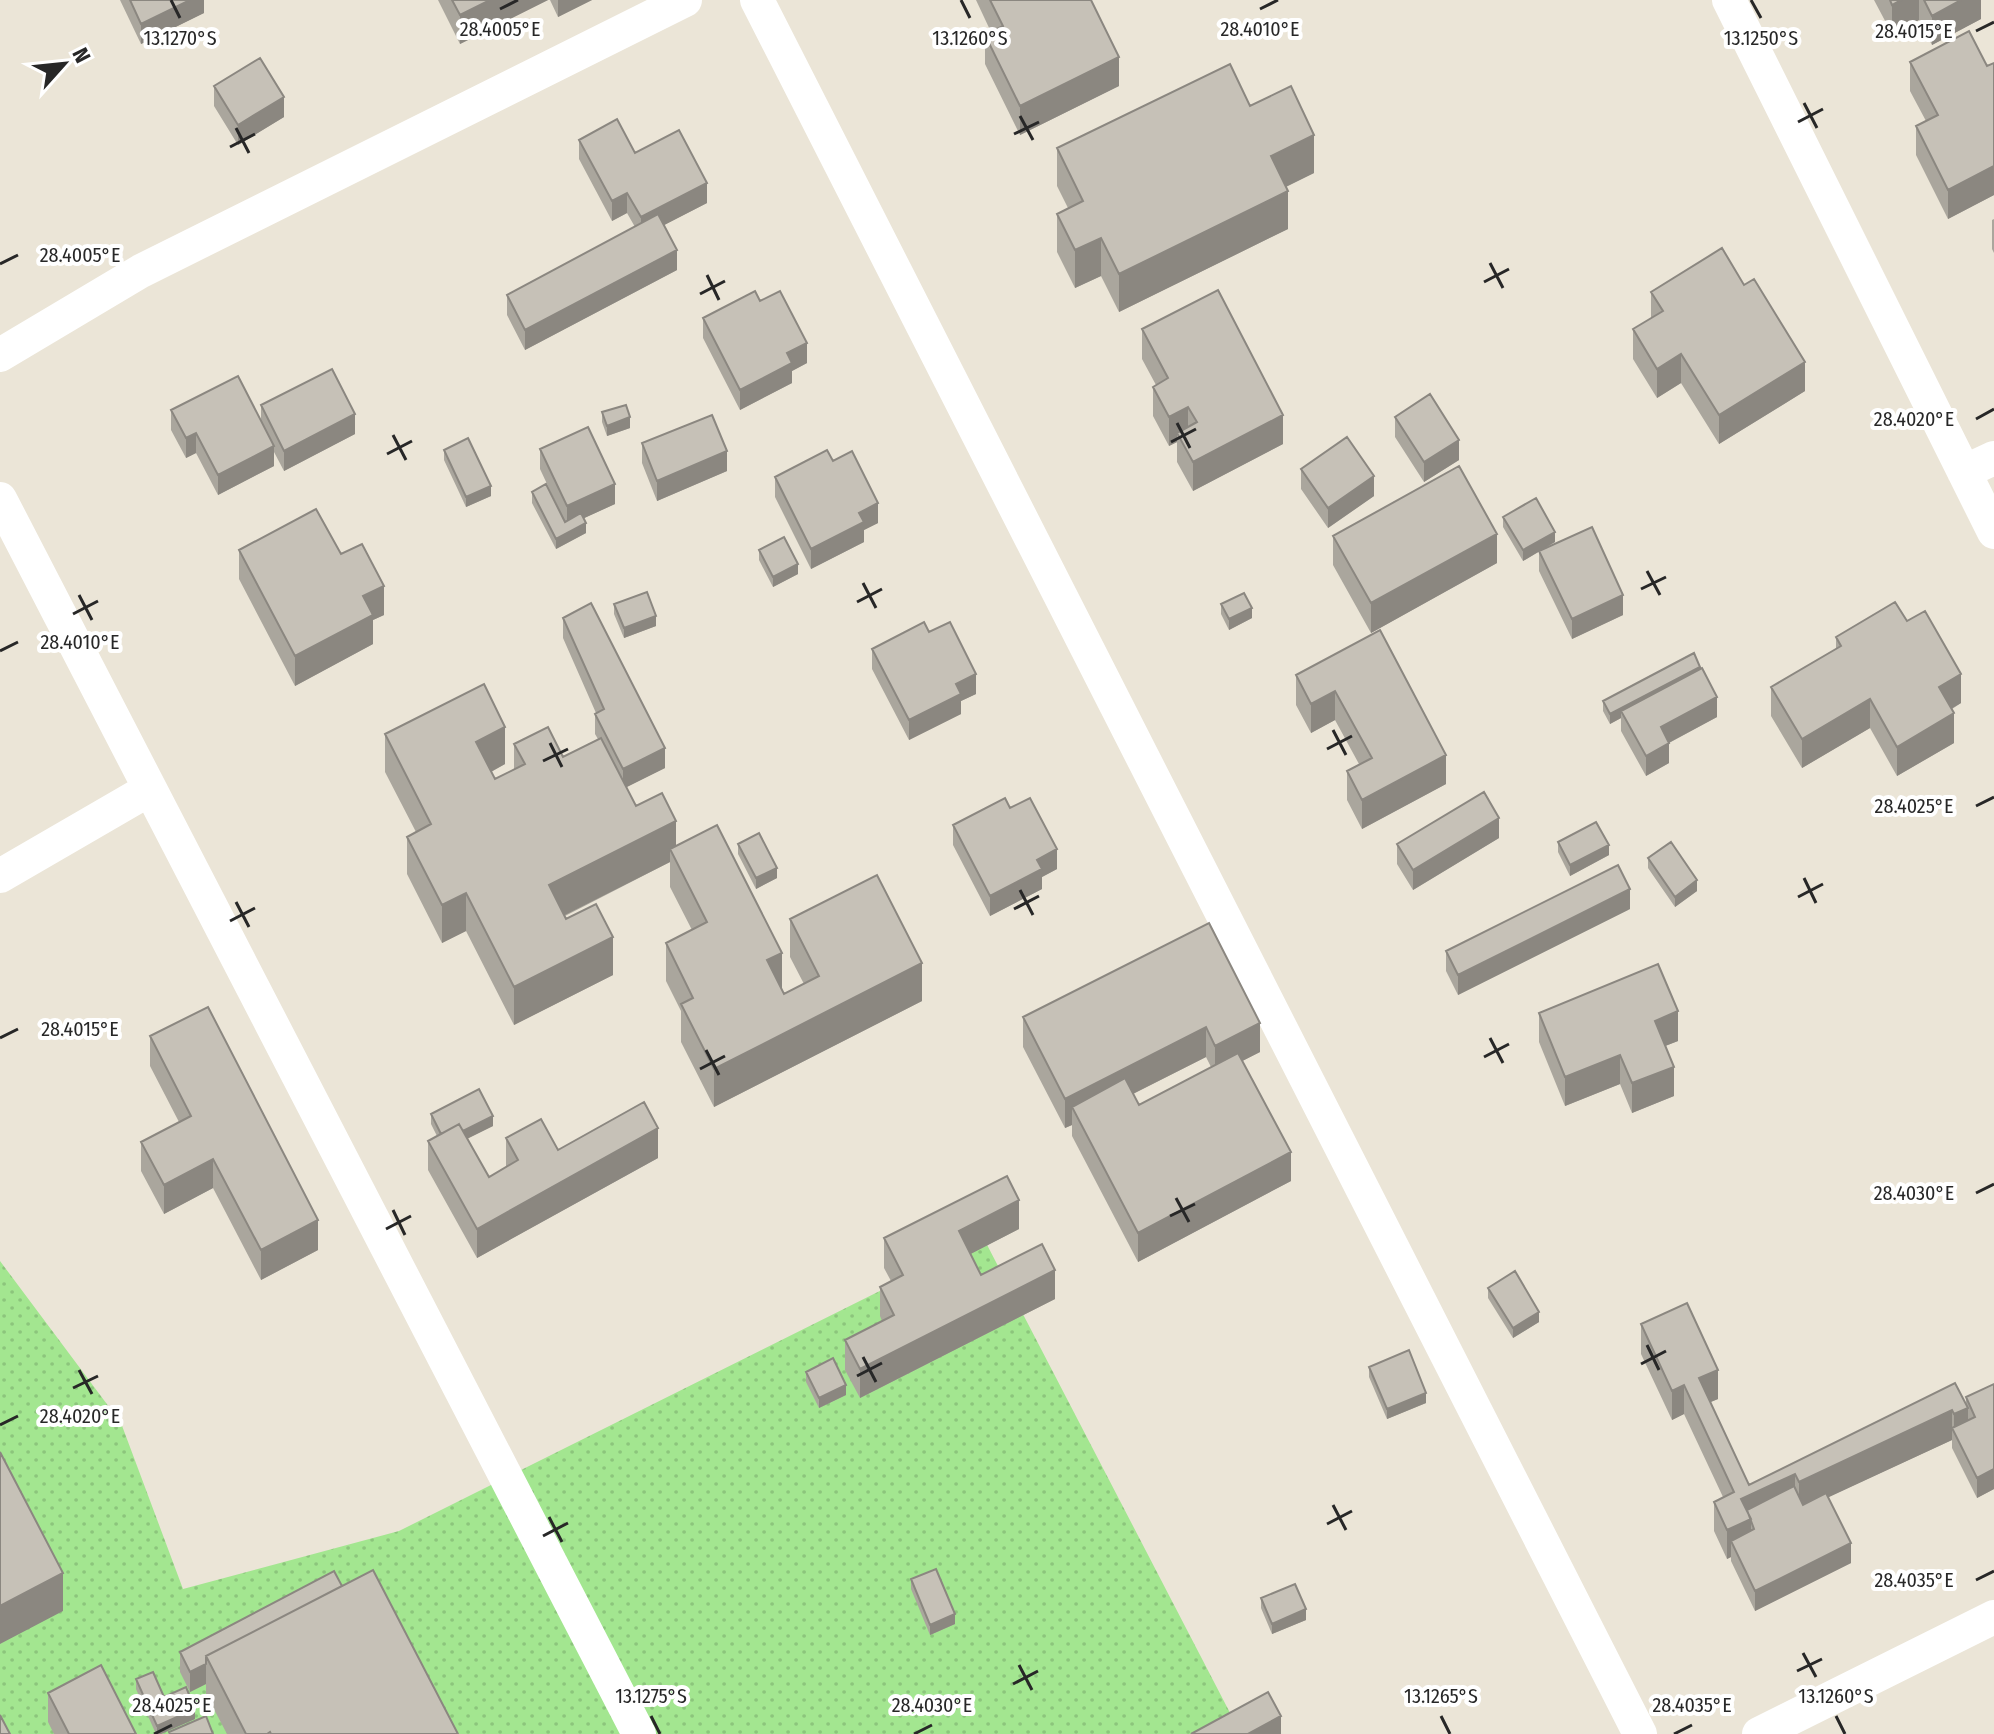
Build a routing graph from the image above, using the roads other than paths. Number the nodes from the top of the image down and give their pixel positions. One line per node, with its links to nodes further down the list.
1 (685, 0): 4 (street)
2 (757, 0): 12 (street)
3 (1729, 0): 5 (street)
4 (0, 355)
5 (1979, 465): 7 (street)
6 (0, 499): 8 (street)
7 (1994, 532)
8 (150, 789): 9 (street); 11 (street)
9 (0, 876)
10 (1994, 1617): 13 (street)
11 (639, 1734)
12 (1640, 1734)
13 (1759, 1734)

